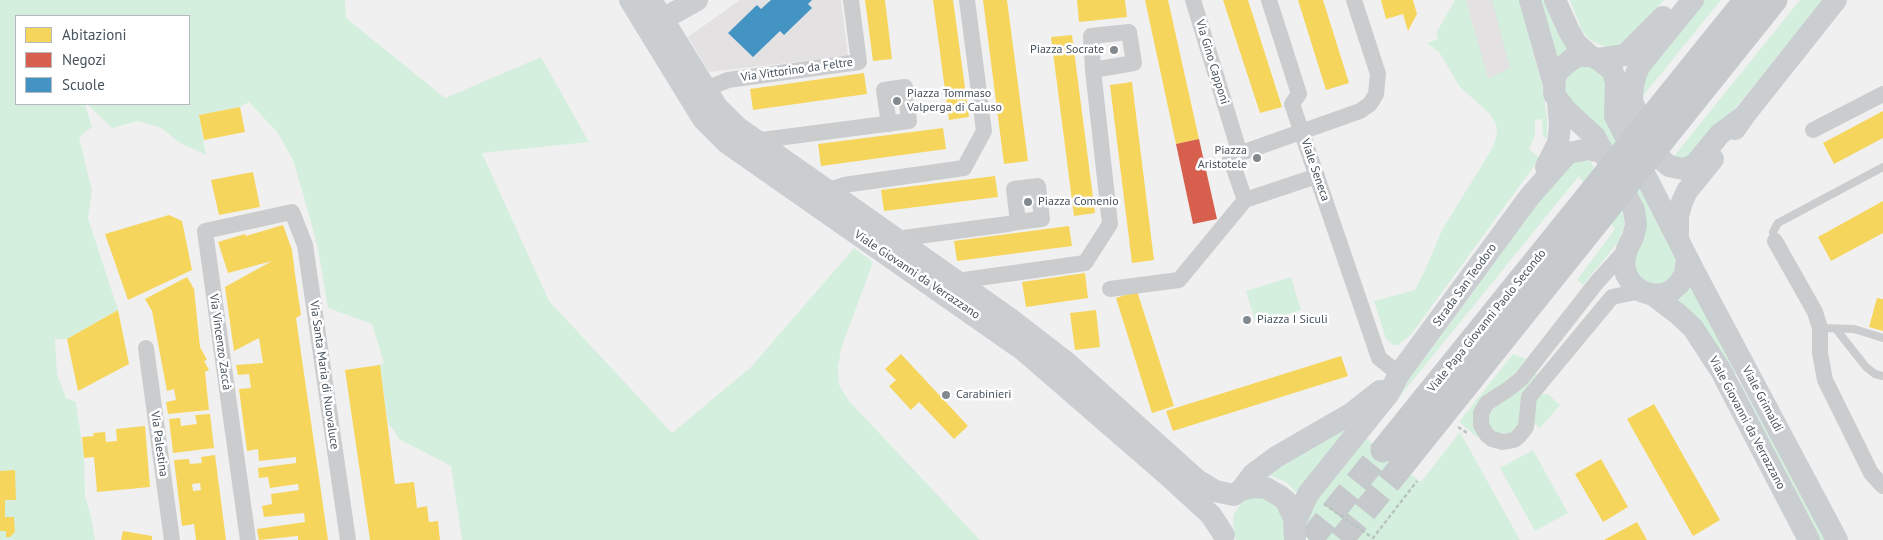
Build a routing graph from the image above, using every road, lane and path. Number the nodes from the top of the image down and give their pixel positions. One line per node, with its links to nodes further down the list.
1 (630, 0): 16 (main road, Viale Giovanni da Verrazzano)
2 (651, 0): 16 (main road, Viale Giovanni da Verrazzano)
3 (697, 0): 16 (main road)
4 (851, 0): 21 (street, Via Vittorino da Feltre)
5 (967, 0): 32 (street)
6 (1193, 0): 29 (street, Via Gino Capponi)
7 (1269, 0): 26 (street)
8 (1354, 0): 26 (street, Viale Seneca)
9 (1530, 0): 19 (main road)
10 (1555, 0): 17 (main road)
11 (1679, 0): 17 (main road)
12 (1693, 0): 22 (main road)
13 (1746, 0): 24 (main road)
14 (1775, 0): 24 (main road)
15 (1836, 0): 22 (main road, Viale Grimaldi)
16 (655, 24): 21 (main road, Viale Giovanni da Verrazzano); 21 (main road, Viale Giovanni da Verrazzano)
17 (1594, 58): 19 (main road); 40 (main road)
18 (1094, 70): 41 (street)
19 (1556, 93): 28 (main road, Viale Giovanni da Verrazzano); 33 (main road)
20 (1883, 94): 25 (street)
21 (709, 105): 27 (main road, Viale Giovanni da Verrazzano); 57 (main road, Viale Giovanni da Verrazzano)
22 (1744, 116): 40 (main road, Viale Grimaldi)
23 (884, 124): 27 (street)
24 (1655, 130): 51 (main road, Viale Papa Giovanni Paolo Secondo); 52 (main road, Viale Papa Giovanni Paolo Secondo)
25 (1813, 130)
26 (1301, 132): 29 (street); 31 (street, Viale Seneca)
27 (754, 141): 32 (main road, Viale Giovanni da Verrazzano)
28 (1604, 153): 33 (main road); 39 (main road, Viale Giovanni da Verrazzano)
29 (1240, 154): 34 (street)
30 (1883, 167): 38 (lane)
31 (1317, 176): 34 (street); 47 (street, Viale Seneca)
32 (826, 191): 37 (main road, Viale Giovanni da Verrazzano)
33 (1530, 196): 47 (main road, Strada San Teodoro)
34 (1245, 200): 42 (street)
35 (292, 212): 59 (street, Via Vincenzo Zaccà); 60 (street, Via Santa Maria di Nuovaluce)
36 (1013, 223): 37 (street)
37 (896, 239): 41 (main road, Viale Giovanni da Verrazzano)
38 (1775, 241): 44 (street)
39 (1627, 249): 43 (main road, Viale Giovanni da Verrazzano); 43 (street)
40 (1683, 249): 43 (main road); 62 (main road, Viale Grimaldi)
41 (957, 282): 54 (main road, Viale Giovanni da Verrazzano)
42 (1110, 289)
43 (1647, 293): 61 (main road, Viale Giovanni da Verrazzano)
44 (1828, 328): 45 (lane); 48 (lane); 53 (street)
45 (1883, 338)
46 (146, 348): 58 (street, Via Palestina)
47 (1399, 374): 54 (main road, Strada San Teodoro); 56 (main road, Strada San Teodoro)
48 (1883, 376)
49 (1459, 426): 50 (path)
50 (1453, 434)
51 (1383, 450)
52 (1410, 473): 55 (path)
53 (1883, 486)
54 (1237, 493): 56 (main road); 57 (main road, Strada San Teodoro)
55 (1320, 502)
56 (1295, 531)
57 (1225, 538)
58 (172, 540)
59 (248, 540)
60 (348, 540)
61 (1809, 540)
62 (1837, 540)

